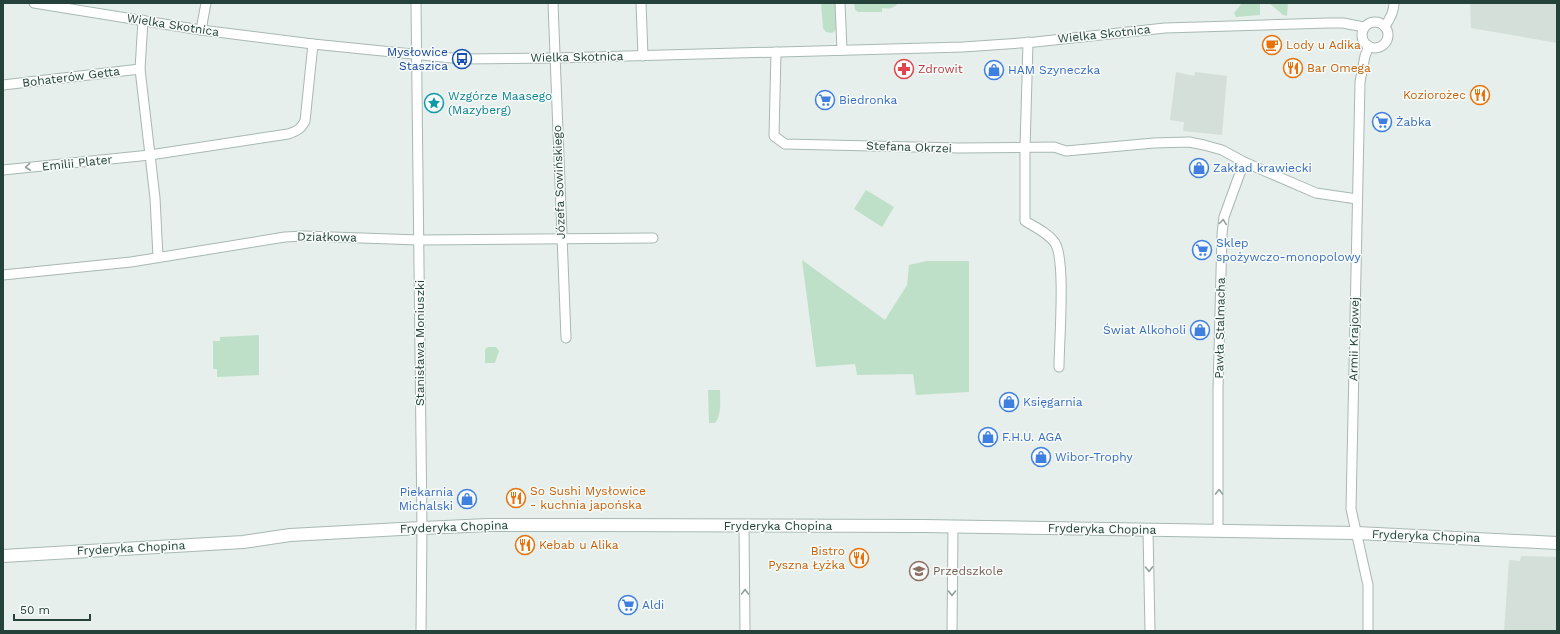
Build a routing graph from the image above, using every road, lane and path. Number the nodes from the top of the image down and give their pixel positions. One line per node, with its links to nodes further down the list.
1 (34, 3): 8 (street, Wielka Skotnica)
2 (206, 3): 11 (street)
3 (416, 3): 17 (street, Stanisława Moniuszki)
4 (553, 3): 19 (street, Józefa Sowińskiego)
5 (641, 3): 18 (street)
6 (840, 3): 15 (street)
7 (1394, 3): 9 (street)
8 (143, 20): 11 (street, Wielka Skotnica); 20 (street)
9 (1385, 26): 10 (street); 14 (street)
10 (1364, 27): 12 (street, Wielka Skotnica); 14 (street)
11 (201, 30): 13 (street, Wielka Skotnica)
12 (1028, 42): 15 (street, Wielka Skotnica); 22 (street)
13 (313, 44): 17 (street, Wielka Skotnica); 23 (street, Emilii Plater)
14 (1369, 46): 26 (street, Armii Krajowej)
15 (842, 50): 16 (street, Wielka Skotnica)
16 (776, 52): 18 (street, Wielka Skotnica); 22 (street, Stefana Okrzei)
17 (417, 55): 19 (street, Wielka Skotnica); 29 (street, Stanisława Moniuszki)
18 (643, 56): 19 (street, Wielka Skotnica)
19 (554, 58): 27 (street, Józefa Sowińskiego)
20 (140, 69): 21 (street, Bohaterów Getta); 23 (street)
21 (3, 85)
22 (1025, 148): 24 (street); 33 (street)
23 (150, 155): 25 (street, Emilii Plater, one-way to 25); 30 (street)
24 (1244, 162): 26 (street); 38 (street, Pawła Stalmacha, one-way to 24)
25 (3, 170)
26 (1357, 199): 39 (street, Armii Krajowej)
27 (562, 238): 28 (street, Działkowa); 29 (street, Działkowa); 32 (street, Józefa Sowińskiego)
28 (653, 238)
29 (419, 240): 30 (street, Działkowa); 36 (street, Stanisława Moniuszki)
30 (158, 258): 31 (street, Działkowa)
31 (3, 275)
32 (566, 338)
33 (1059, 367)
34 (744, 526): 35 (street, Fryderyka Chopina); 36 (street, Fryderyka Chopina); 43 (street, one-way to 34)
35 (953, 526): 37 (street, Fryderyka Chopina); 44 (street, one-way to 44)
36 (422, 528): 41 (street, Fryderyka Chopina); 42 (street, Stanisława Moniuszki)
37 (1148, 530): 38 (street, Fryderyka Chopina); 45 (street, one-way to 45)
38 (1218, 531): 39 (street, Fryderyka Chopina)
39 (1356, 533): 40 (street, Fryderyka Chopina); 46 (street, Armii Krajowej)
40 (1556, 542)
41 (3, 556)
42 (421, 631)
43 (745, 631)
44 (952, 631)
45 (1150, 631)
46 (1368, 631)

